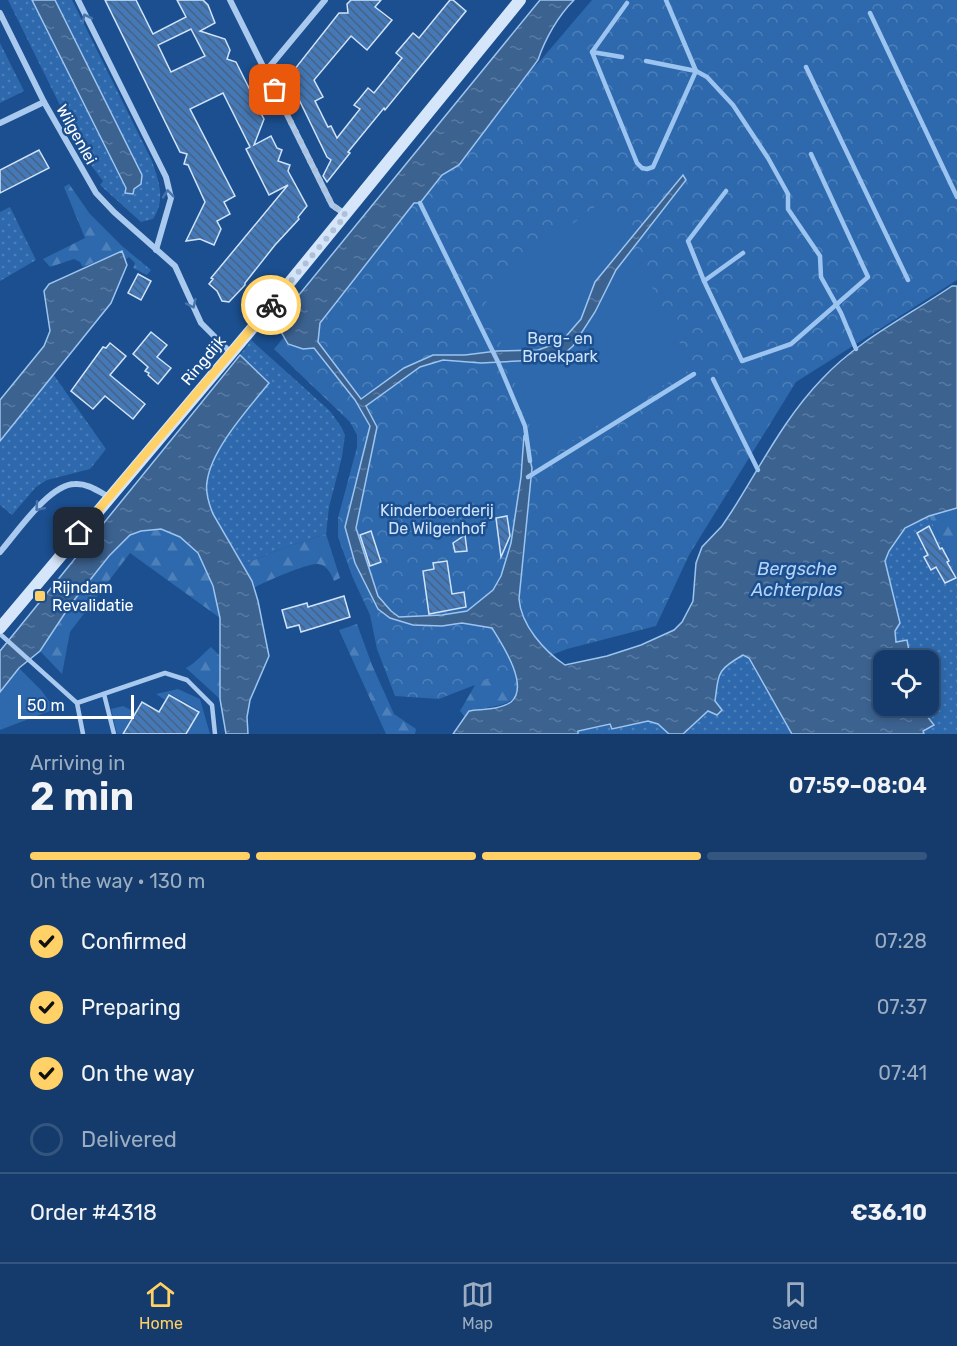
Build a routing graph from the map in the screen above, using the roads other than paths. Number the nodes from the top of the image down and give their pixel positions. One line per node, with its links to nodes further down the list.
1 (78, 0): 10 (street, one-way to 1)
2 (230, 0): 6 (street)
3 (325, 0): 6 (street)
4 (520, 0): 9 (street, Ringdijk)
5 (0, 13): 7 (street, Wilgenlei)
6 (266, 71): 9 (street)
7 (44, 102): 8 (street); 10 (street, Wilgenlei)
8 (0, 123)
9 (346, 215): 11 (street, Ringdijk)
10 (156, 250): 11 (street, Wilgenlei, one-way to 11)
11 (231, 353): 12 (street, Ringdijk)
12 (109, 497): 13 (street, one-way to 13); 14 (street, Ringdijk)
13 (0, 552)
14 (1, 634): 16 (lane)
15 (104, 694): 16 (lane); 18 (lane); 19 (lane)
16 (77, 703): 17 (lane)
17 (83, 734)
18 (114, 734)
19 (215, 734)

